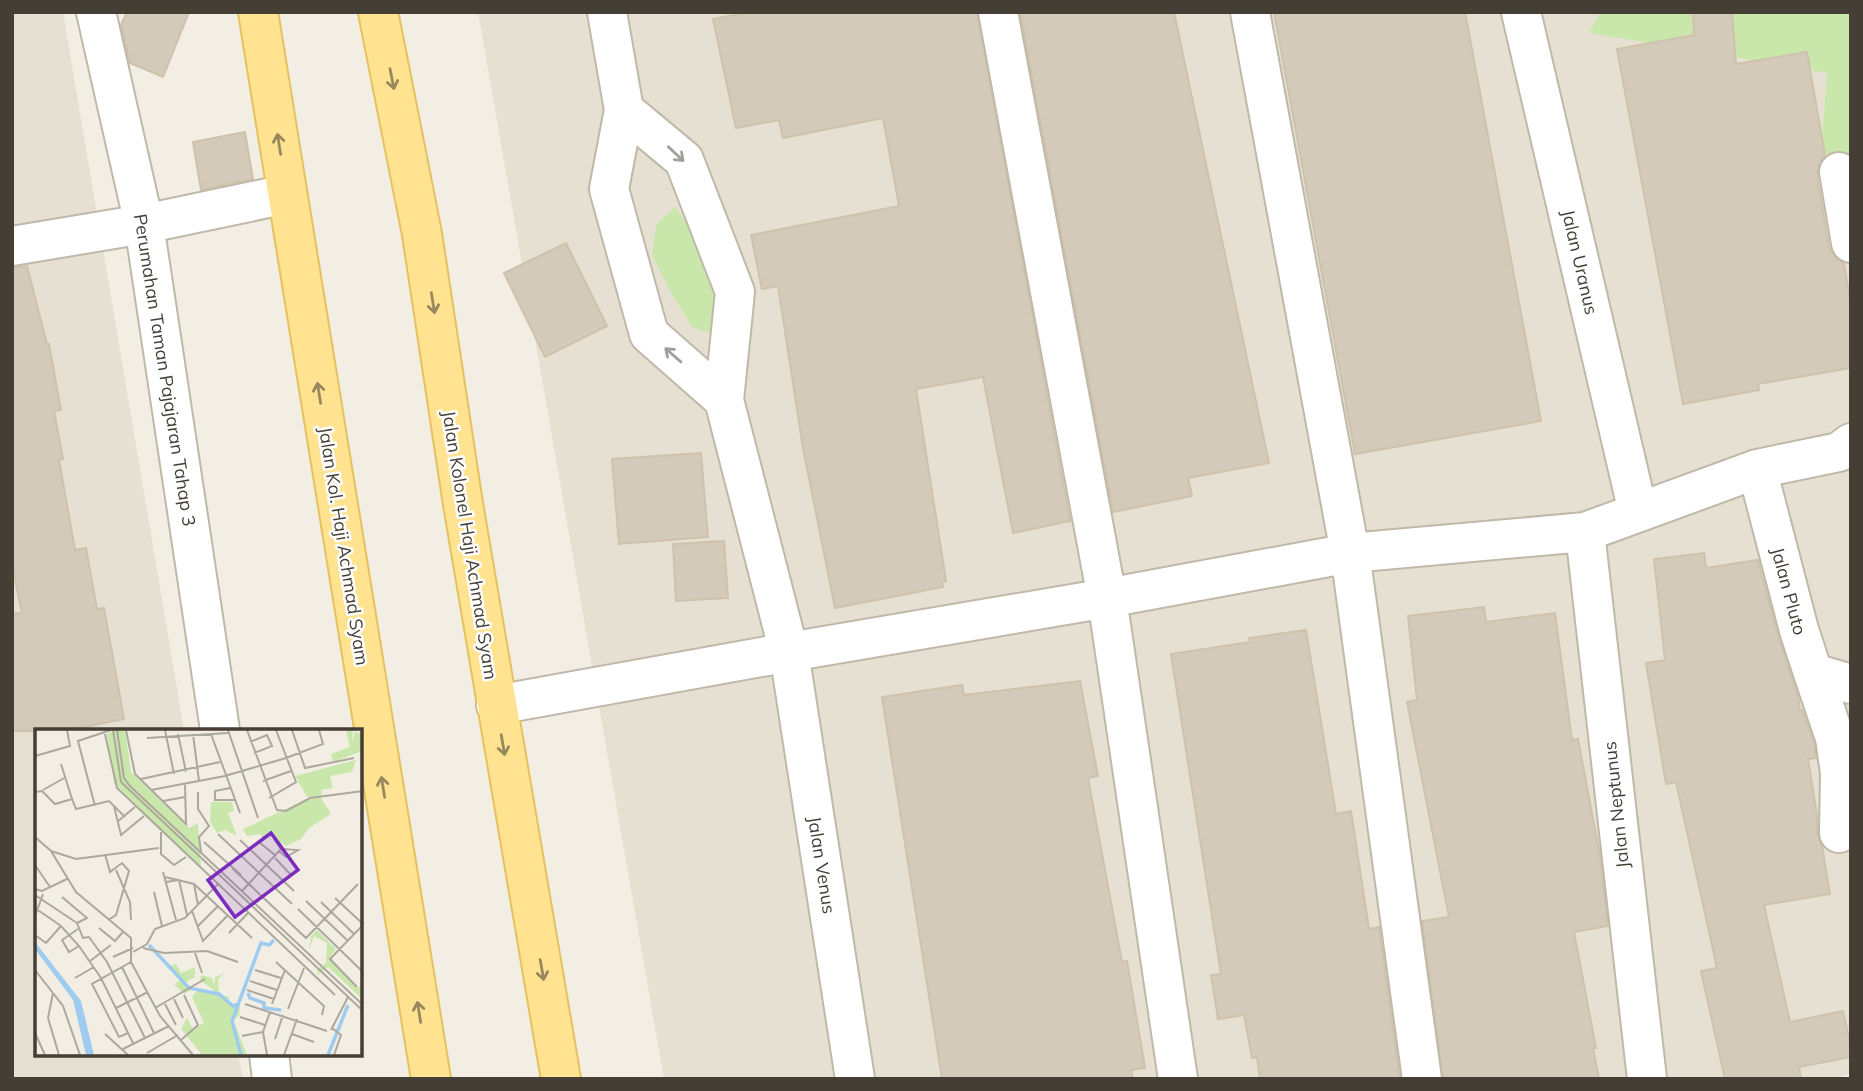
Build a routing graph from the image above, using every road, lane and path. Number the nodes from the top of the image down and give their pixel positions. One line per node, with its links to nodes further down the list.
1 (96, 12): 11 (street, Perumahan Taman Pajajaran Tahap 3)
2 (258, 12): 10 (main road, Jalan Kol. Haji Achmad Syam, one-way to 2)
3 (378, 12): 24 (main road, Jalan Kolonel Haji Achmad Syam, one-way to 24)
4 (607, 12): 8 (street)
5 (998, 12): 20 (street)
6 (1250, 12): 19 (street)
7 (1521, 12): 17 (street, Jalan Uranus)
8 (625, 110): 14 (street, one-way to 14); 14 (street, one-way to 8)
9 (1839, 172): 12 (street)
10 (287, 194): 11 (street); 29 (main road, Jalan Kol. Haji Achmad Syam, one-way to 10)
11 (144, 224): 13 (street); 25 (street, Perumahan Taman Pajajaran Tahap 3)
12 (1851, 243)
13 (12, 246)
14 (724, 400): 21 (street, Jalan Venus)
15 (1847, 457): 16 (street)
16 (1757, 470): 17 (street); 22 (street, Jalan Pluto)
17 (1638, 512): 18 (street)
18 (1585, 532): 19 (street); 34 (street, Jalan Neptunus)
19 (1350, 553): 20 (street); 33 (street)
20 (1107, 598): 21 (street); 32 (street)
21 (789, 652): 24 (street); 31 (street, Jalan Venus)
22 (1813, 673): 23 (street); 26 (street, Jalan Pluto)
23 (1851, 684)
24 (496, 705): 30 (main road, Jalan Kolonel Haji Achmad Syam, one-way to 30)
25 (220, 729)
26 (1839, 833)
27 (269, 1056): 28 (street)
28 (272, 1079)
29 (431, 1079)
30 (561, 1079)
31 (855, 1079)
32 (1178, 1079)
33 (1422, 1079)
34 (1647, 1079)

